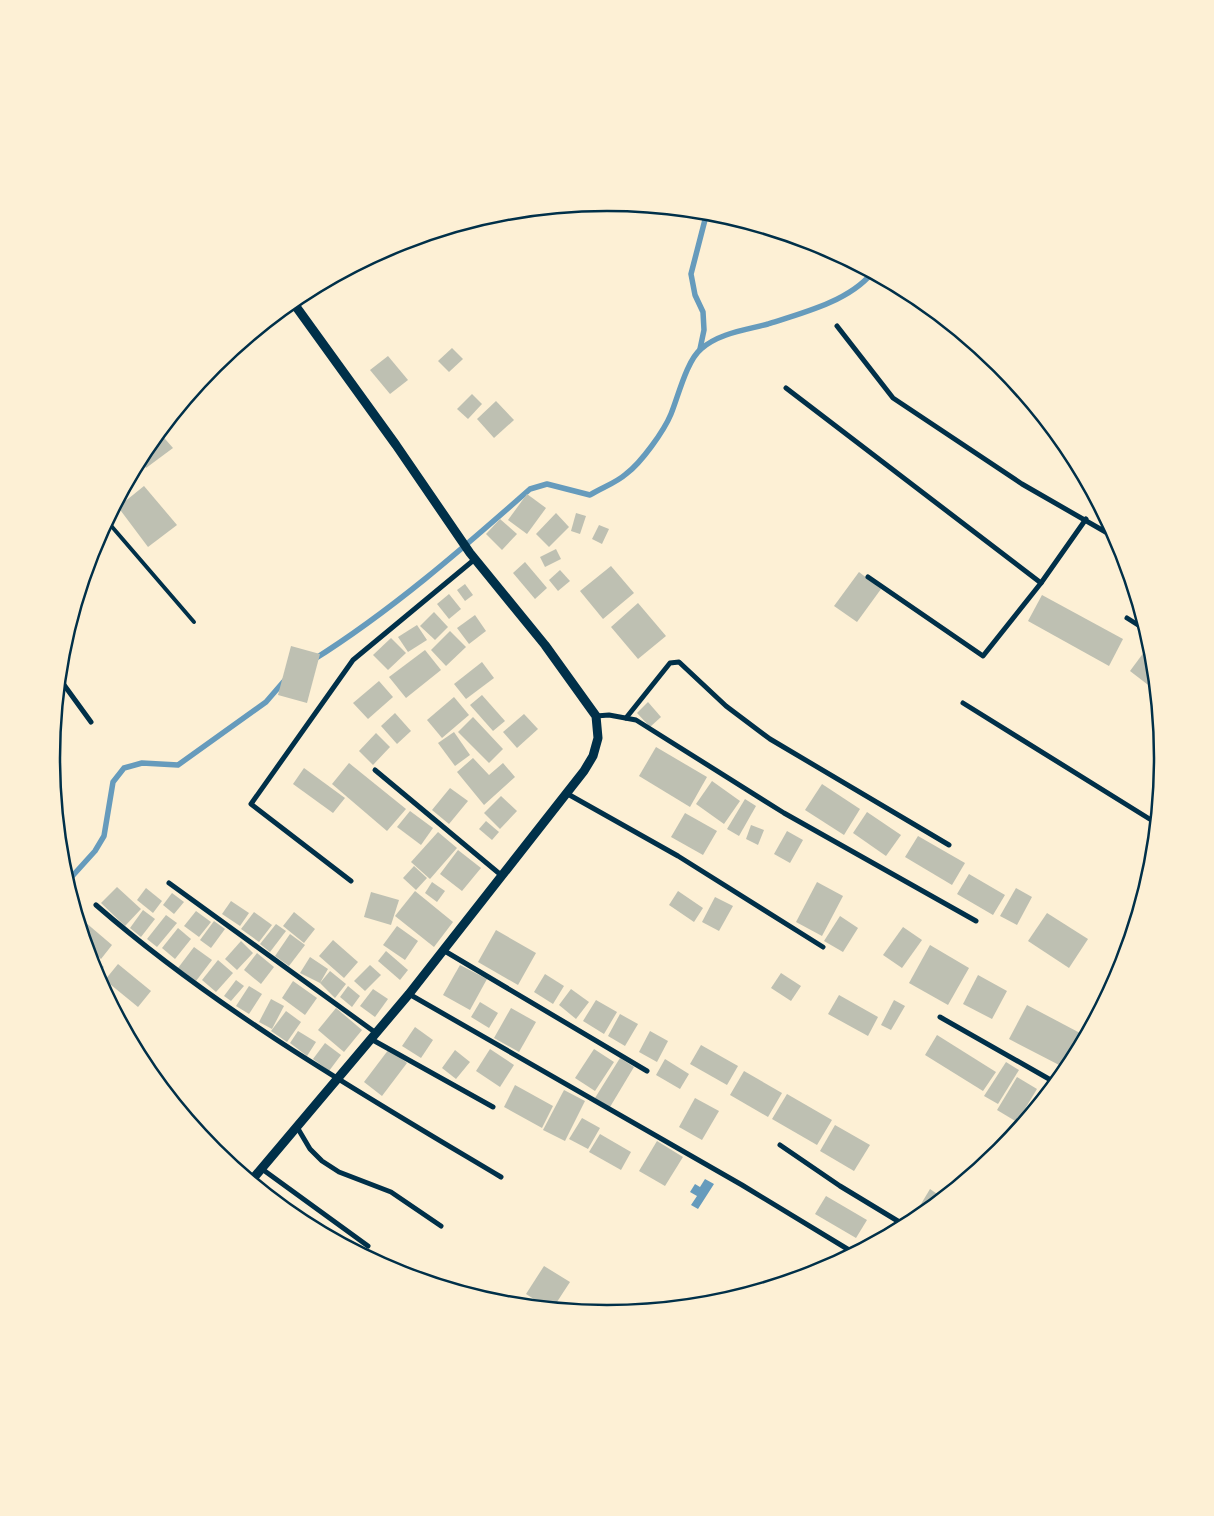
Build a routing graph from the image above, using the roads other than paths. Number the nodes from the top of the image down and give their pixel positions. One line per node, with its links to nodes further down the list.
1 (297, 308): 7 (street)
2 (837, 326): 4 (street)
3 (786, 388): 9 (street)
4 (1086, 518): 6 (street); 9 (street)
5 (112, 526): 11 (lane)
6 (1104, 530)
7 (472, 556): 15 (street); 23 (street)
8 (868, 577): 9 (street)
9 (1041, 583)
10 (1127, 618): 12 (street)
11 (194, 622)
12 (1137, 624)
13 (65, 686): 17 (street)
14 (963, 703): 20 (street)
15 (596, 716): 16 (street); 19 (street)
16 (626, 718): 21 (street); 26 (street)
17 (91, 722)
18 (375, 770): 22 (street)
19 (566, 793): 22 (street); 27 (street)
20 (1150, 819)
21 (949, 845)
22 (501, 875): 28 (street)
23 (351, 881)
24 (169, 883): 31 (street)
25 (96, 905): 33 (street)
26 (976, 921)
27 (823, 947)
28 (443, 950): 29 (street); 32 (street)
29 (409, 994): 31 (street); 44 (street)
30 (940, 1017): 34 (street)
31 (374, 1036): 33 (street); 35 (street)
32 (647, 1071)
33 (338, 1079): 36 (street); 40 (street)
34 (1049, 1079)
35 (493, 1106)
36 (297, 1127): 38 (street); 42 (street)
37 (780, 1144): 41 (street)
38 (262, 1169): 39 (street); 43 (street)
39 (255, 1176)
40 (501, 1177)
41 (898, 1221)
42 (442, 1226)
43 (368, 1246)
44 (848, 1249)

